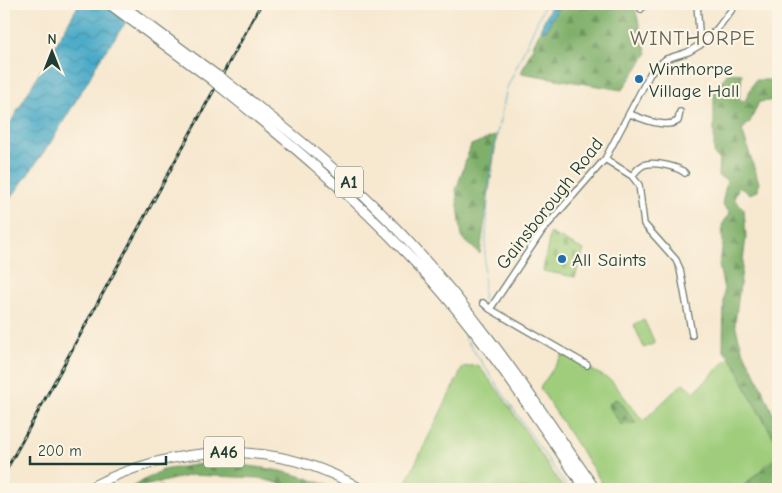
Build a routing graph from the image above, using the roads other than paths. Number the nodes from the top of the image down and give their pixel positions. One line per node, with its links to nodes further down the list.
1 (109, 4): 6 (highway, A1)
2 (121, 4): 6 (highway, A1)
3 (697, 4): 7 (street)
4 (726, 4): 5 (street)
5 (734, 6): 7 (street, Gainsborough Road)
6 (162, 38): 15 (highway, A1)
7 (700, 45): 9 (street, Gainsborough Road)
8 (680, 112): 9 (street)
9 (630, 114): 10 (street, Gainsborough Road)
10 (605, 159): 12 (street); 14 (street, Gainsborough Road)
11 (685, 173): 12 (street)
12 (632, 176): 16 (street)
13 (482, 303): 14 (street)
14 (490, 309): 17 (street)
15 (464, 313): 18 (highway, A1); 23 (highway, A1)
16 (692, 335)
17 (586, 365)
18 (572, 471): 21 (highway); 22 (highway, A1)
19 (87, 489): 20 (highway, A46)
20 (361, 489)
21 (581, 489)
22 (585, 489)
23 (595, 489)

